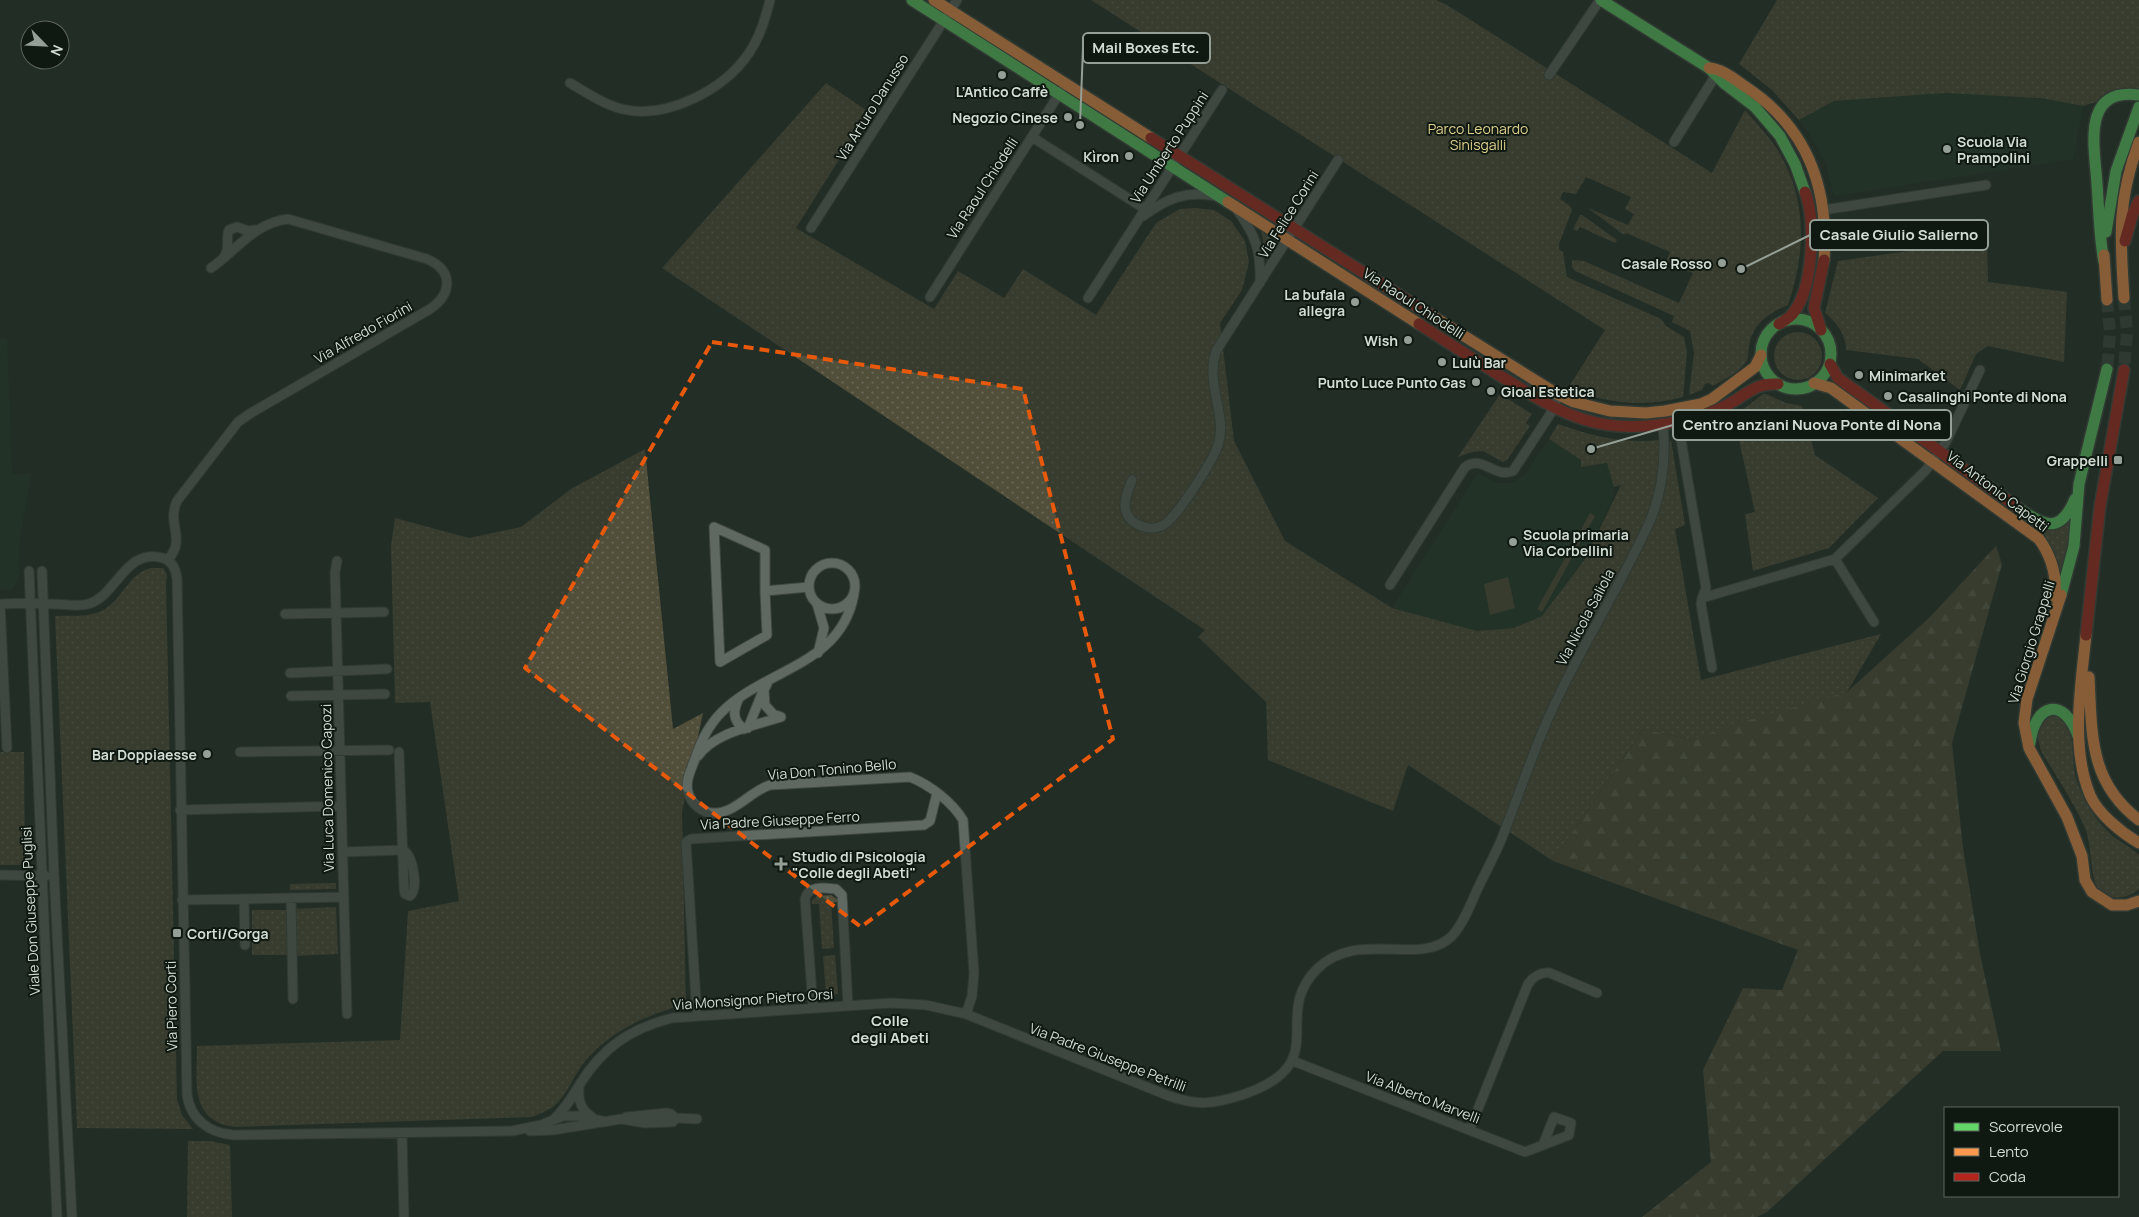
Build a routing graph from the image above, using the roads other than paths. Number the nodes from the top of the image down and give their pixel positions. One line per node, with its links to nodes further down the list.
1 (770, 0): 9 (street)
2 (912, 0): 6 (main road, Via Raoul Chiodelli)
3 (934, 0): 6 (main road, Via Raoul Chiodelli)
4 (957, 0): 6 (street, Via Arturo Danusso)
5 (1601, 0): 7 (main road); 8 (street)
6 (947, 15): 10 (main road, Via Raoul Chiodelli); 27 (street, Via Arturo Danusso)
7 (1714, 71): 15 (street); 23 (main road); 24 (main road)
8 (1549, 75)
9 (570, 83)
10 (1062, 89): 14 (street, Via Raoul Chiodelli); 18 (main road, Via Raoul Chiodelli)
11 (1222, 90): 18 (street, Via Umberto Puppini)
12 (2139, 95): 36 (main road)
13 (2138, 108): 36 (main road)
14 (1032, 137): 25 (street); 39 (street, Via Raoul Chiodelli)
15 (1674, 142)
16 (2139, 142): 34 (main road)
17 (1338, 160): 30 (street, Via Felice Corini)
18 (1176, 161): 20 (main road, Via Raoul Chiodelli); 25 (street, Via Umberto Puppini); 30 (main road, Via Raoul Chiodelli)
19 (1986, 185): 24 (street)
20 (1221, 197): 22 (main road, Via Raoul Chiodelli); 26 (street, Via Umberto Puppini)
21 (2139, 202): 34 (main road)
22 (1232, 204): 32 (main road, Via Raoul Chiodelli); 38 (street, Via Felice Corini)
23 (1808, 204): 24 (street); 43 (main road)
24 (1823, 205): 44 (main road)
25 (1145, 209): 26 (street, Via Umberto Puppini)
26 (1139, 220): 40 (street, Via Umberto Puppini)
27 (811, 228)
28 (242, 229): 29 (street, Via Alfredo Fiorini); 31 (street); 33 (street)
29 (256, 230): 33 (street, Via Alfredo Fiorini); 60 (street, Via Alfredo Fiorini)
30 (1294, 230): 32 (street, Via Felice Corini); 52 (main road, Via Raoul Chiodelli)
31 (228, 240): 33 (street); 35 (street)
32 (1288, 240): 38 (street, Via Felice Corini); 53 (main road, Via Raoul Chiodelli)
33 (241, 242): 35 (street, Via Alfredo Fiorini)
34 (2121, 253): 41 (main road)
35 (223, 259): 37 (street, Via Alfredo Fiorini)
36 (2104, 262): 42 (main road)
37 (212, 268)
38 (1260, 283): 57 (street, Via Felice Corini)
39 (930, 297)
40 (1088, 298)
41 (2124, 298)
42 (2107, 300)
43 (1780, 324): 44 (main road); 45 (main road)
44 (1821, 330): 46 (main road)
45 (1761, 355): 51 (main road); 52 (main road, Via Raoul Chiodelli)
46 (1830, 364): 50 (main road); 56 (main road, Via Antonio Capetti)
47 (2107, 369): 58 (main road, Via Giorgio Grappelli)
48 (1980, 370): 56 (street, Via Antonio Capetti)
49 (2124, 370): 78 (main road)
50 (1814, 383): 51 (main road); 56 (main road, Via Antonio Capetti)
51 (1778, 384): 54 (main road, Via Raoul Chiodelli)
52 (1559, 395): 53 (street)
53 (1553, 408): 55 (main road, Via Raoul Chiodelli); 64 (street)
54 (1678, 422): 55 (main road, Via Raoul Chiodelli); 68 (street)
55 (1663, 425): 121 (street, Via Nicola Saliola)
56 (1936, 456): 58 (main road, Via Antonio Capetti); 59 (street); 77 (main road, Via Antonio Capetti)
57 (1132, 480)
58 (2079, 484): 77 (main road, Via Giorgio Grappelli)
59 (1835, 559): 68 (street); 76 (street)
60 (168, 560): 71 (street); 101 (street, Via Piero Corti)
61 (337, 561): 73 (street, Via Luca Domenico Capozi)
62 (29, 571): 69 (street, Viale Don Giuseppe Puglisi)
63 (42, 571): 71 (street, Viale Don Giuseppe Puglisi)
64 (1390, 585)
65 (809, 587): 66 (street); 67 (street); 72 (street)
66 (765, 591): 66 (street)
67 (854, 594): 72 (street); 79 (street, Via Don Tonino Bello)
68 (1702, 598): 80 (street)
69 (30, 603): 70 (street); 71 (street); 107 (street, Viale Don Giuseppe Puglisi)
70 (0, 604): 92 (street)
71 (44, 604): 106 (street, Viale Don Giuseppe Puglisi)
72 (817, 604): 79 (street)
73 (337, 612): 74 (street); 75 (street); 82 (street, Via Luca Domenico Capozi)
74 (384, 612)
75 (286, 614)
76 (1874, 622)
77 (2051, 626): 93 (main road, Via Giorgio Grappelli)
78 (2087, 629): 91 (main road); 102 (main road)
79 (818, 653): 84 (street, Via Don Tonino Bello)
80 (1712, 668)
81 (387, 669): 82 (street)
82 (338, 671): 83 (street); 87 (street, Via Luca Domenico Capozi)
83 (290, 673)
84 (770, 680): 85 (street); 89 (street, Via Don Tonino Bello)
85 (764, 690): 90 (street); 90 (street, Via Don Tonino Bello)
86 (385, 694): 87 (street)
87 (339, 695): 88 (street); 94 (street, Via Luca Domenico Capozi)
88 (292, 696)
89 (739, 698): 90 (street); 98 (street, Via Don Tonino Bello)
90 (746, 728): 98 (street, Via Don Tonino Bello)
91 (2080, 741): 93 (main road); 103 (main road)
92 (7, 748)
93 (2029, 748): 112 (main road, Via Giorgio Grappelli)
94 (340, 750): 95 (street); 96 (street); 100 (street, Via Luca Domenico Capozi)
95 (389, 750)
96 (240, 752)
97 (399, 752): 104 (street)
98 (694, 763): 99 (street, Via Don Tonino Bello)
99 (937, 793): 119 (street, Via Don Tonino Bello); 120 (street, Via Padre Giuseppe Ferro)
100 (341, 806): 101 (street); 104 (street, Via Luca Domenico Capozi)
101 (180, 810): 111 (street, Via Piero Corti)
102 (2139, 820)
103 (2139, 843)
104 (343, 852): 109 (street, Via Luca Domenico Capozi)
105 (0, 875): 107 (street)
106 (54, 875): 107 (street); 130 (street, Viale Don Giuseppe Puglisi)
107 (42, 876): 131 (street, Viale Don Giuseppe Puglisi)
108 (291, 898): 109 (street); 110 (street); 115 (street)
109 (344, 898): 118 (street, Via Luca Domenico Capozi)
110 (244, 899): 111 (street); 113 (street)
111 (182, 900): 128 (street, Via Piero Corti)
112 (2139, 901)
113 (245, 944)
114 (1597, 992): 126 (street)
115 (293, 1000)
116 (848, 1005): 117 (street, Via Monsignor Pietro Orsi); 117 (street); 119 (street, Via Monsignor Pietro Orsi)
117 (813, 1007): 120 (street, Via Monsignor Pietro Orsi)
118 (347, 1014)
119 (966, 1014): 121 (street, Via Padre Giuseppe Petrilli)
120 (697, 1016): 122 (street, Via Monsignor Pietro Orsi)
121 (1293, 1061): 126 (street, Via Alberto Marvelli)
122 (580, 1084): 123 (street, Via Monsignor Pietro Orsi); 125 (street)
123 (555, 1118): 125 (street, Via Piero Corti); 127 (street, Via Piero Corti)
124 (697, 1119): 125 (street, Via Piero Corti)
125 (602, 1121): 127 (street, Via Piero Corti)
126 (1470, 1129): 129 (street, Via Alberto Marvelli)
127 (524, 1130): 128 (street, Via Piero Corti)
128 (402, 1133): 134 (street)
129 (1543, 1145)
130 (69, 1148): 131 (street); 133 (street, Viale Don Giuseppe Puglisi)
131 (54, 1149): 132 (street, Viale Don Giuseppe Puglisi)
132 (57, 1217)
133 (72, 1217)
134 (404, 1217)

